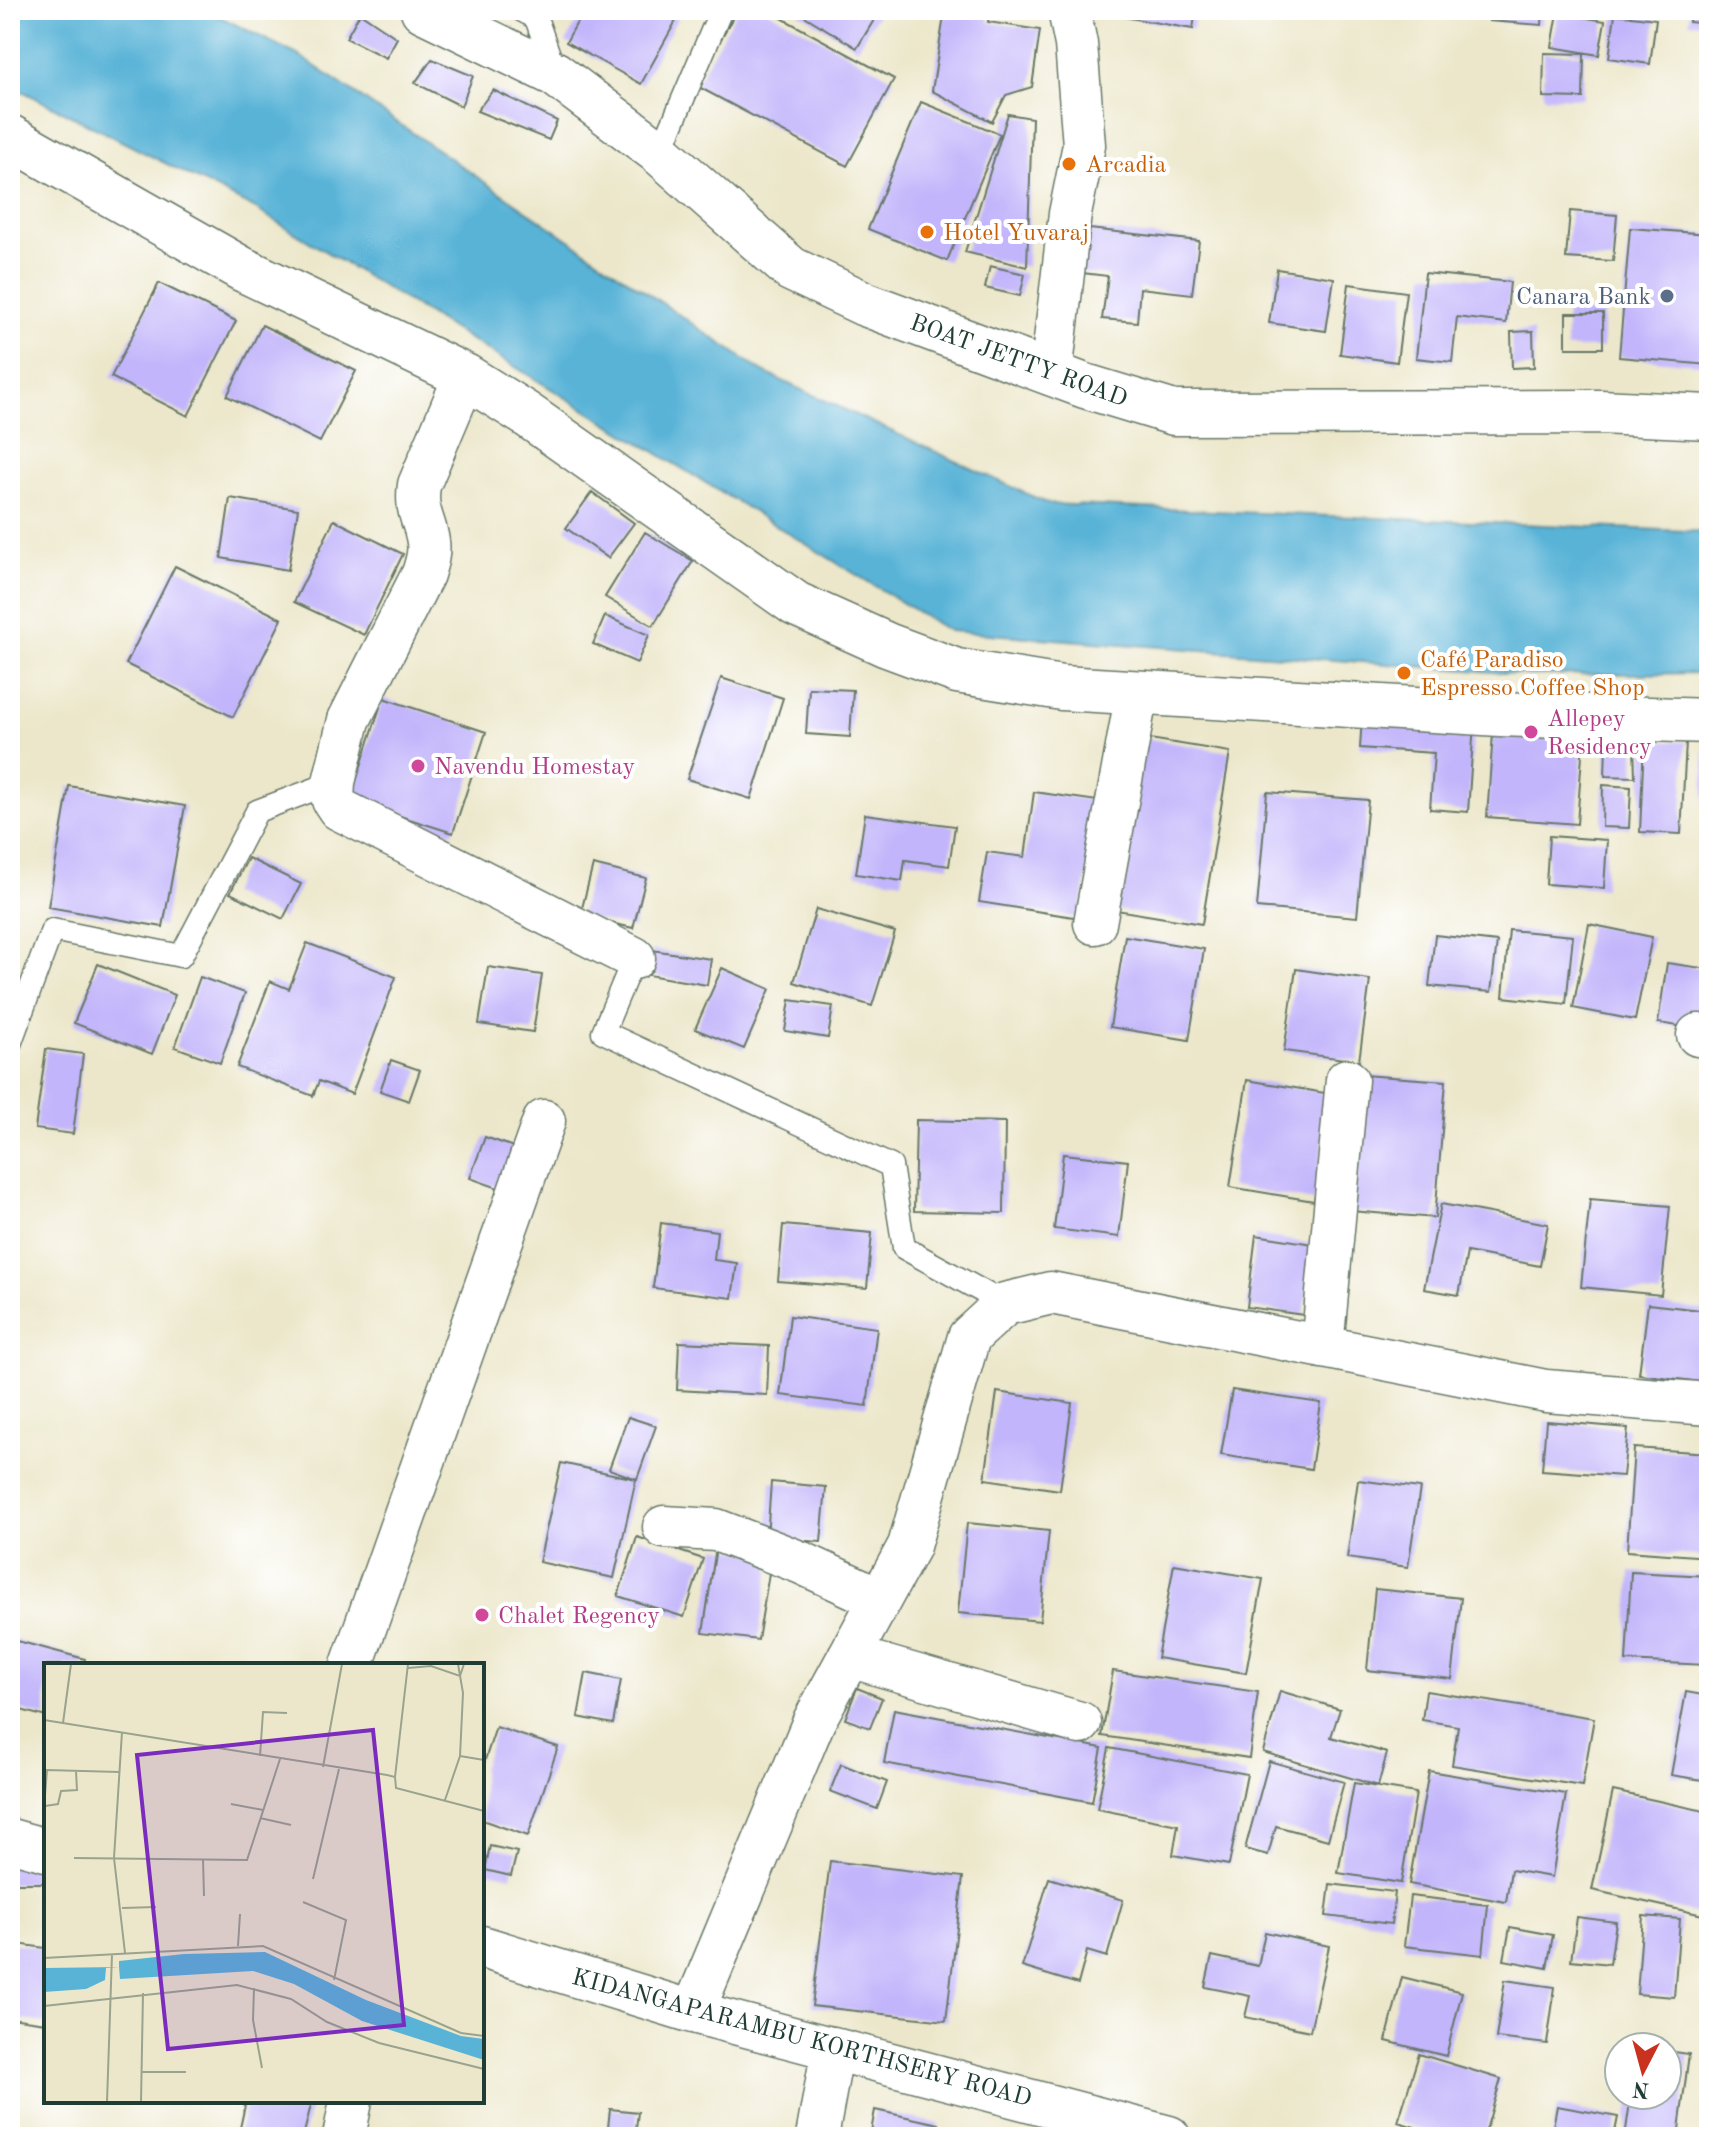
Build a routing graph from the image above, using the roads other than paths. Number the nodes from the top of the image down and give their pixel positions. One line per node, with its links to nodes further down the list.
1 (423, 10): 5 (main road, BOAT JETTY ROAD)
2 (721, 10): 7 (lane)
3 (1069, 10): 8 (street)
4 (533, 13): 5 (lane)
5 (555, 74): 7 (main road, BOAT JETTY ROAD)
6 (10, 137): 9 (main road)
7 (660, 153): 8 (main road, BOAT JETTY ROAD)
8 (1051, 374): 10 (main road, BOAT JETTY ROAD)
9 (465, 376): 11 (main road); 13 (street)
10 (1709, 417)
11 (1137, 692): 12 (main road); 14 (street)
12 (1709, 721)
13 (334, 782): 15 (street); 16 (lane)
14 (1095, 923)
15 (634, 958): 19 (lane)
16 (10, 1044)
17 (1347, 1080): 20 (street)
18 (544, 1121): 25 (street)
19 (1005, 1304): 20 (street); 23 (street)
20 (1322, 1347): 21 (street)
21 (1709, 1404)
22 (664, 1527): 23 (street)
23 (880, 1599): 24 (street)
24 (849, 1656): 26 (street); 30 (street)
25 (353, 1663)
26 (1080, 1723)
27 (10, 1840): 28 (street)
28 (44, 1849)
29 (484, 1948): 30 (street, KIDANGAPARAMBU KORTHSERY ROAD)
30 (693, 2012): 31 (street, KIDANGAPARAMBU KORTHSERY ROAD)
31 (833, 2048): 34 (street); 35 (street, KIDANGAPARAMBU KORTHSERY ROAD)
32 (351, 2103): 33 (street)
33 (344, 2137)
34 (817, 2137)
35 (1169, 2137)

